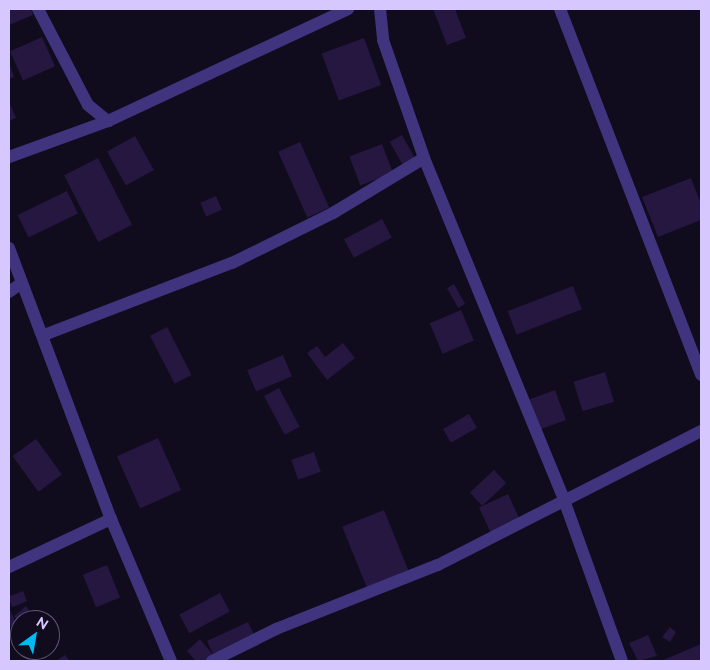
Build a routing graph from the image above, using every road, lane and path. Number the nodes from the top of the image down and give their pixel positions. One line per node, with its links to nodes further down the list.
1 (38, 9): 5 (street)
2 (348, 9): 5 (street)
3 (380, 9): 7 (street)
4 (560, 9): 12 (street)
5 (108, 121): 6 (street)
6 (9, 157)
7 (424, 158): 11 (street); 14 (street)
8 (9, 248): 9 (street)
9 (20, 284): 10 (street); 11 (street)
10 (9, 292)
11 (44, 335): 15 (street)
12 (701, 375)
13 (701, 431): 14 (street)
14 (564, 500): 18 (street); 19 (street)
15 (111, 519): 16 (street); 17 (street)
16 (9, 567)
17 (171, 661)
18 (212, 661)
19 (622, 661)

